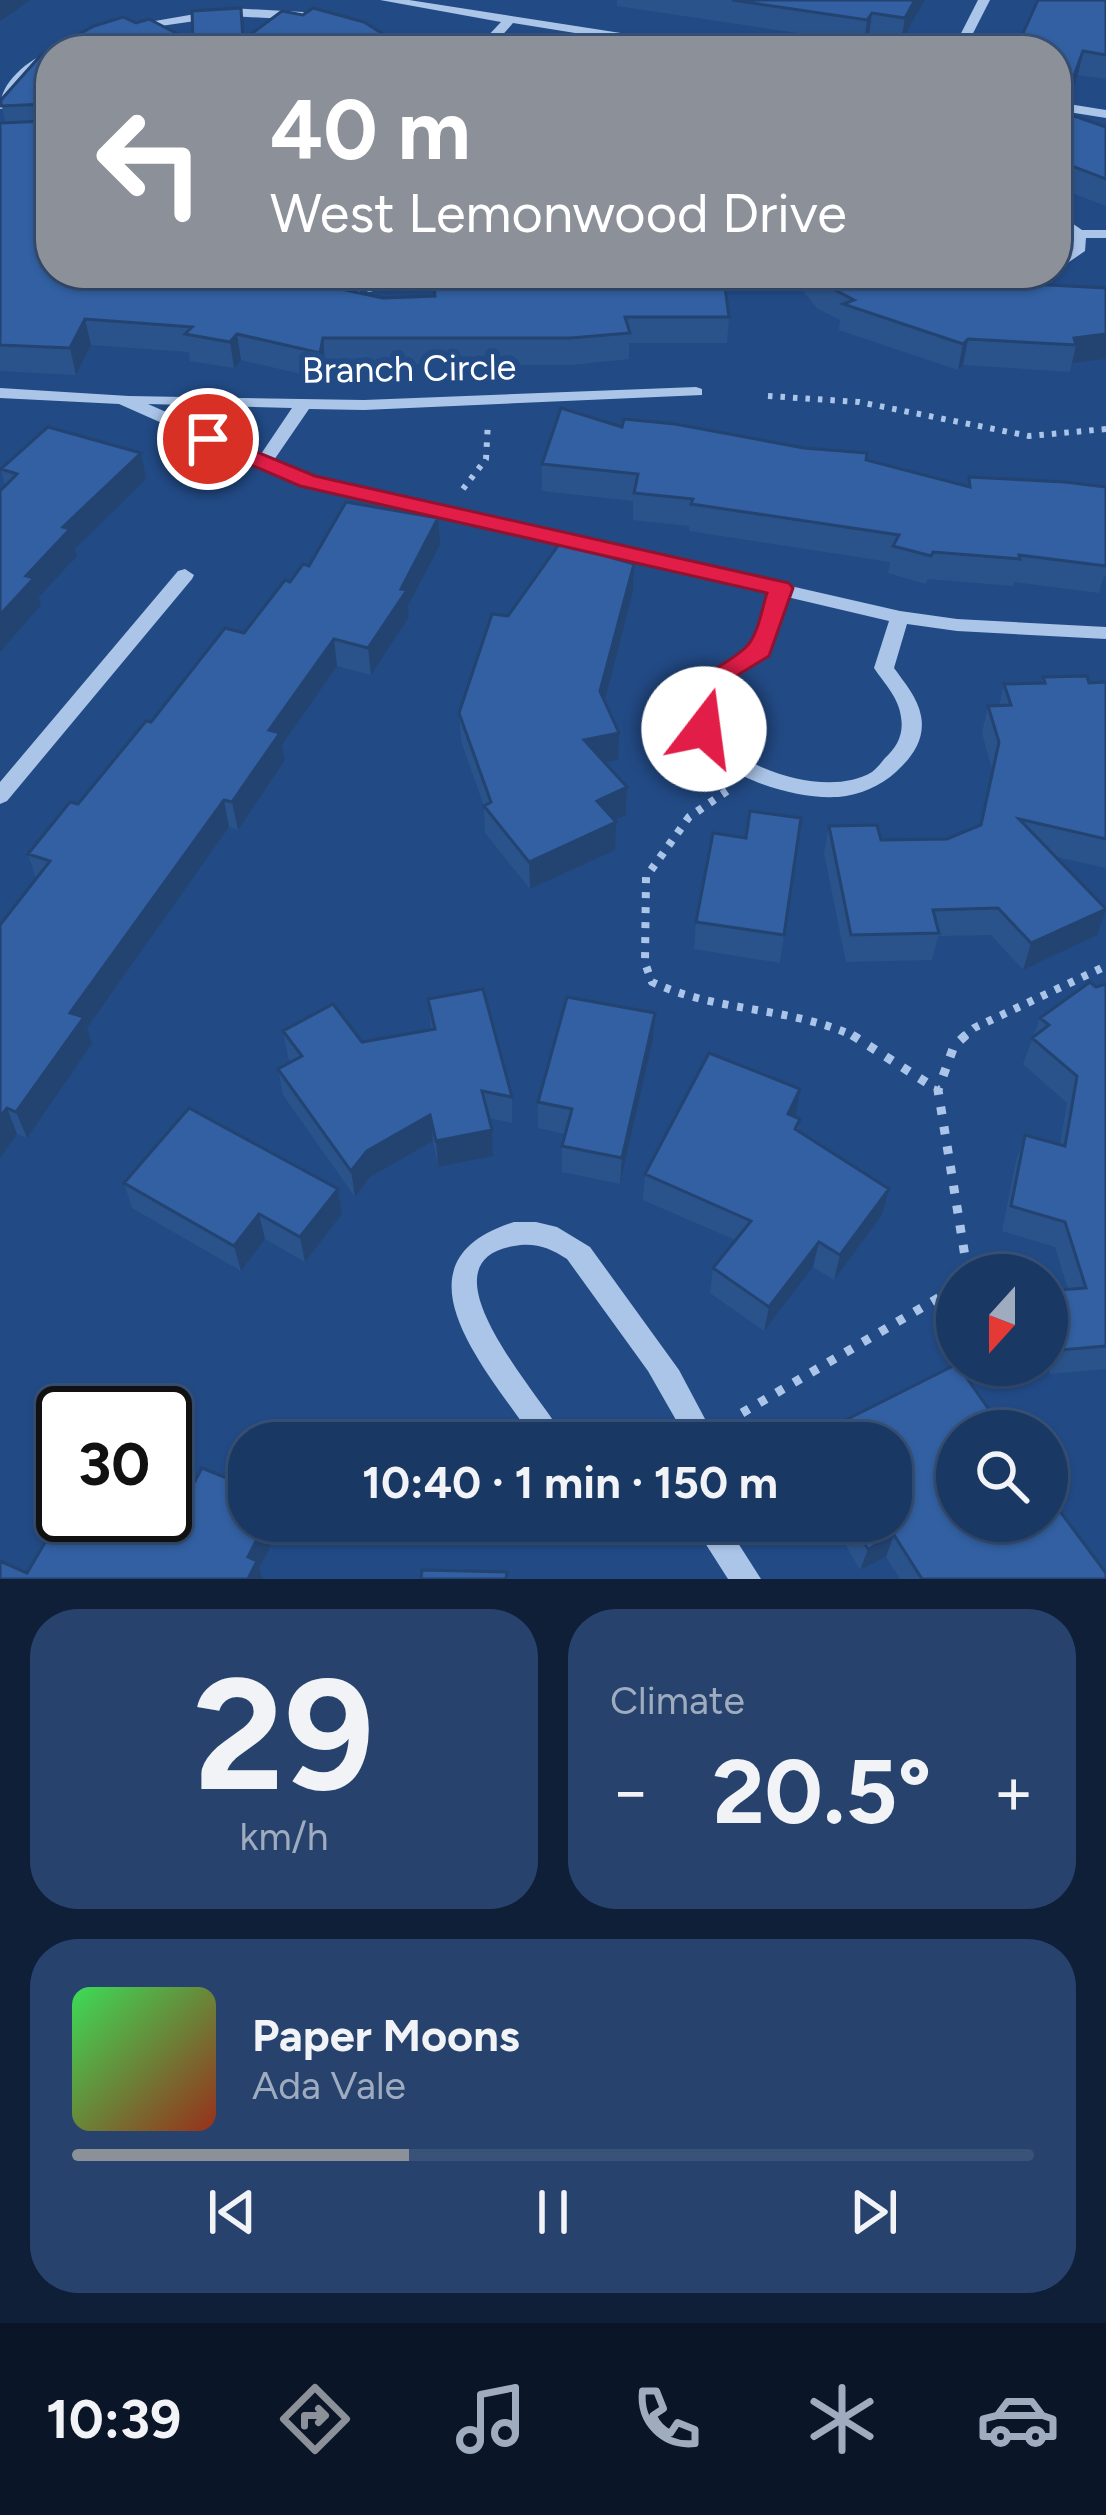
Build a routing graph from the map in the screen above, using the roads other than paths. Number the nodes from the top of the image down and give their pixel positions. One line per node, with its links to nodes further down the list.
1 (386, 0): 4 (street)
2 (984, 0): 8 (street)
3 (316, 18): 5 (street)
4 (510, 19): 6 (street); 7 (street)
5 (110, 31)
6 (494, 36)
7 (617, 36)
8 (966, 36)
9 (36, 64): 10 (street)
10 (0, 105)
11 (1071, 108): 12 (street)
12 (1106, 113)
13 (1071, 228): 14 (street)
14 (1078, 234): 15 (street); 16 (street)
15 (1106, 234)
16 (1071, 255)
17 (696, 392): 20 (street, Branch Circle)
18 (0, 393): 19 (street, Branch Circle)
19 (122, 398): 20 (street, Branch Circle); 21 (street)
20 (304, 403): 21 (street)
21 (263, 464): 23 (street)
22 (185, 575): 26 (street)
23 (781, 588): 24 (street); 24 (street)
24 (900, 616): 25 (street)
25 (1106, 633)
26 (0, 796)
27 (539, 1422): 28 (street)
28 (694, 1422)
29 (720, 1542): 30 (street)
30 (746, 1579)

